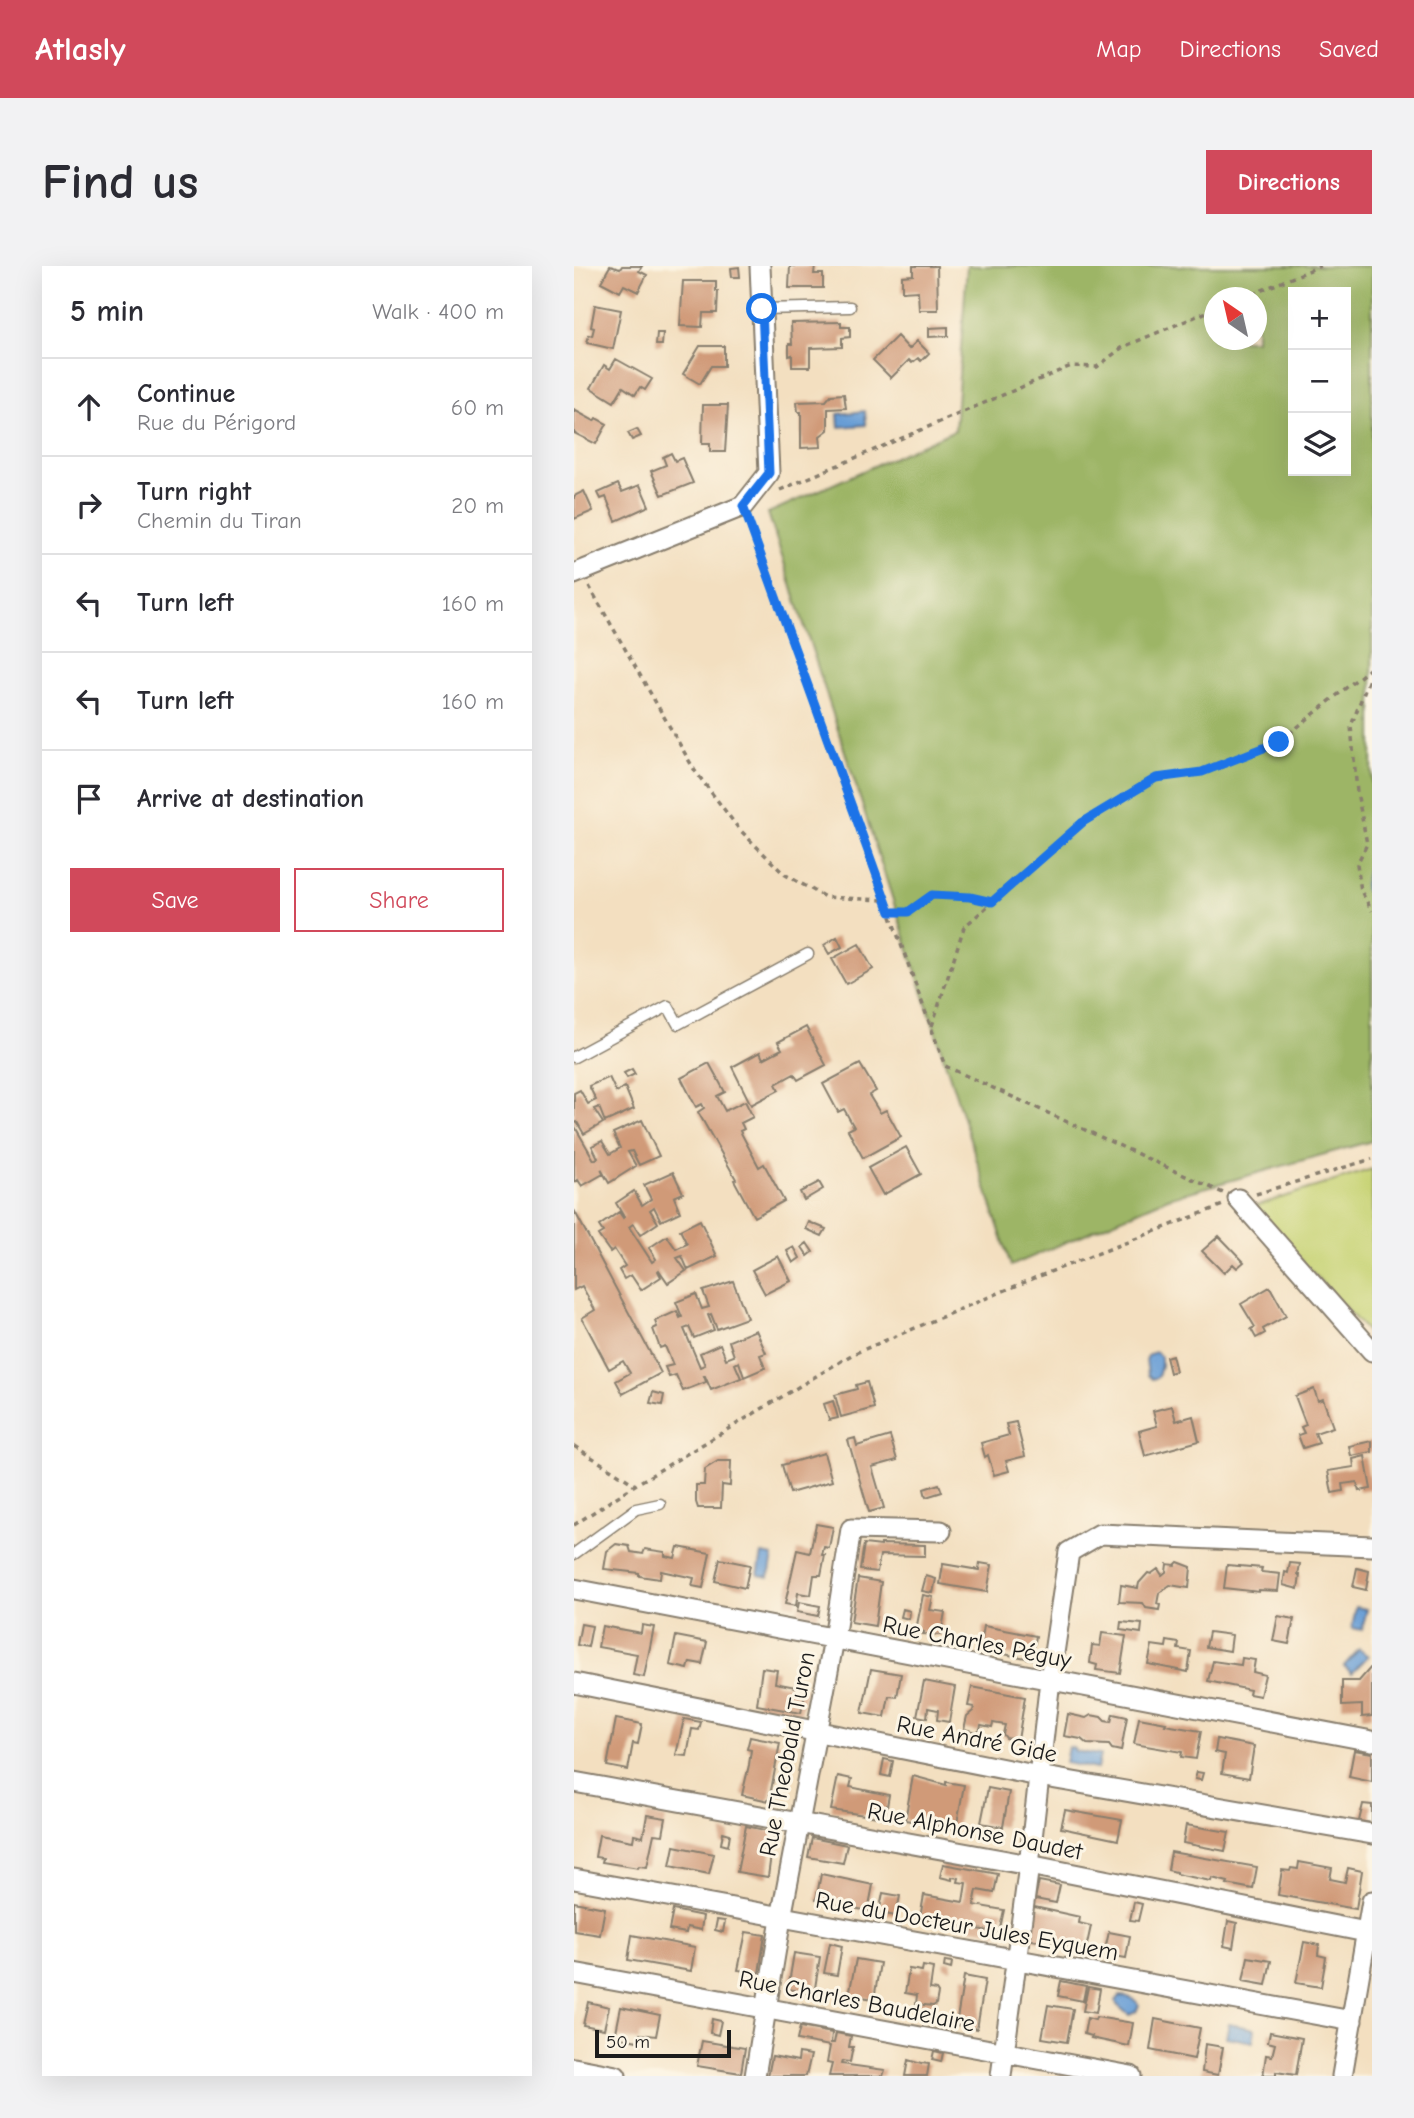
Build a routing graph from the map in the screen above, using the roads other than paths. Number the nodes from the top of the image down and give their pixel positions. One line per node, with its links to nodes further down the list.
1 (760, 266): 3 (street)
2 (850, 307): 3 (lane)
3 (762, 309): 4 (street)
4 (577, 573)
5 (808, 954): 6 (lane)
6 (574, 1057)
7 (1238, 1199): 8 (street)
8 (1372, 1351)
9 (660, 1504): 12 (lane)
10 (941, 1531): 14 (street, Rue Theobald Turon)
11 (1372, 1546): 15 (street)
12 (574, 1554)
13 (574, 1589): 14 (street, Rue Charles Péguy)
14 (834, 1639): 15 (street, Rue Charles Péguy); 17 (street, Rue Theobald Turon)
15 (1050, 1680): 18 (street, Rue Charles Péguy); 19 (street)
16 (574, 1683): 17 (street, Rue André Gide)
17 (817, 1732): 19 (street, Rue André Gide); 21 (street, Rue Theobald Turon)
18 (1372, 1741)
19 (1039, 1776): 22 (street, Rue André Gide); 23 (street)
20 (574, 1782): 21 (street, Rue Alphonse Daudet)
21 (800, 1823): 23 (street, Rue Alphonse Daudet); 26 (street, Rue Theobald Turon)
22 (1372, 1834)
23 (1029, 1866): 27 (street, Rue Alphonse Daudet); 28 (street)
24 (574, 1879): 26 (street, Rue du Docteur Jules Eyquem)
25 (1372, 1901): 27 (street)
26 (781, 1918): 28 (street, Rue du Docteur Jules Eyquem); 30 (street, Rue Theobald Turon)
27 (1366, 1932): 31 (street)
28 (1015, 1959): 31 (street, Rue du Docteur Jules Eyquem); 32 (street)
29 (574, 1973): 30 (street, Rue Charles Baudelaire)
30 (767, 2009): 32 (street, Rue Charles Baudelaire); 35 (street, Rue Theobald Turon)
31 (1352, 2021): 38 (street)
32 (1003, 2052): 36 (street); 37 (street, Rue Charles Baudelaire)
33 (574, 2068): 34 (street)
34 (616, 2076)
35 (755, 2076)
36 (1001, 2076)
37 (1131, 2076)
38 (1342, 2076)

